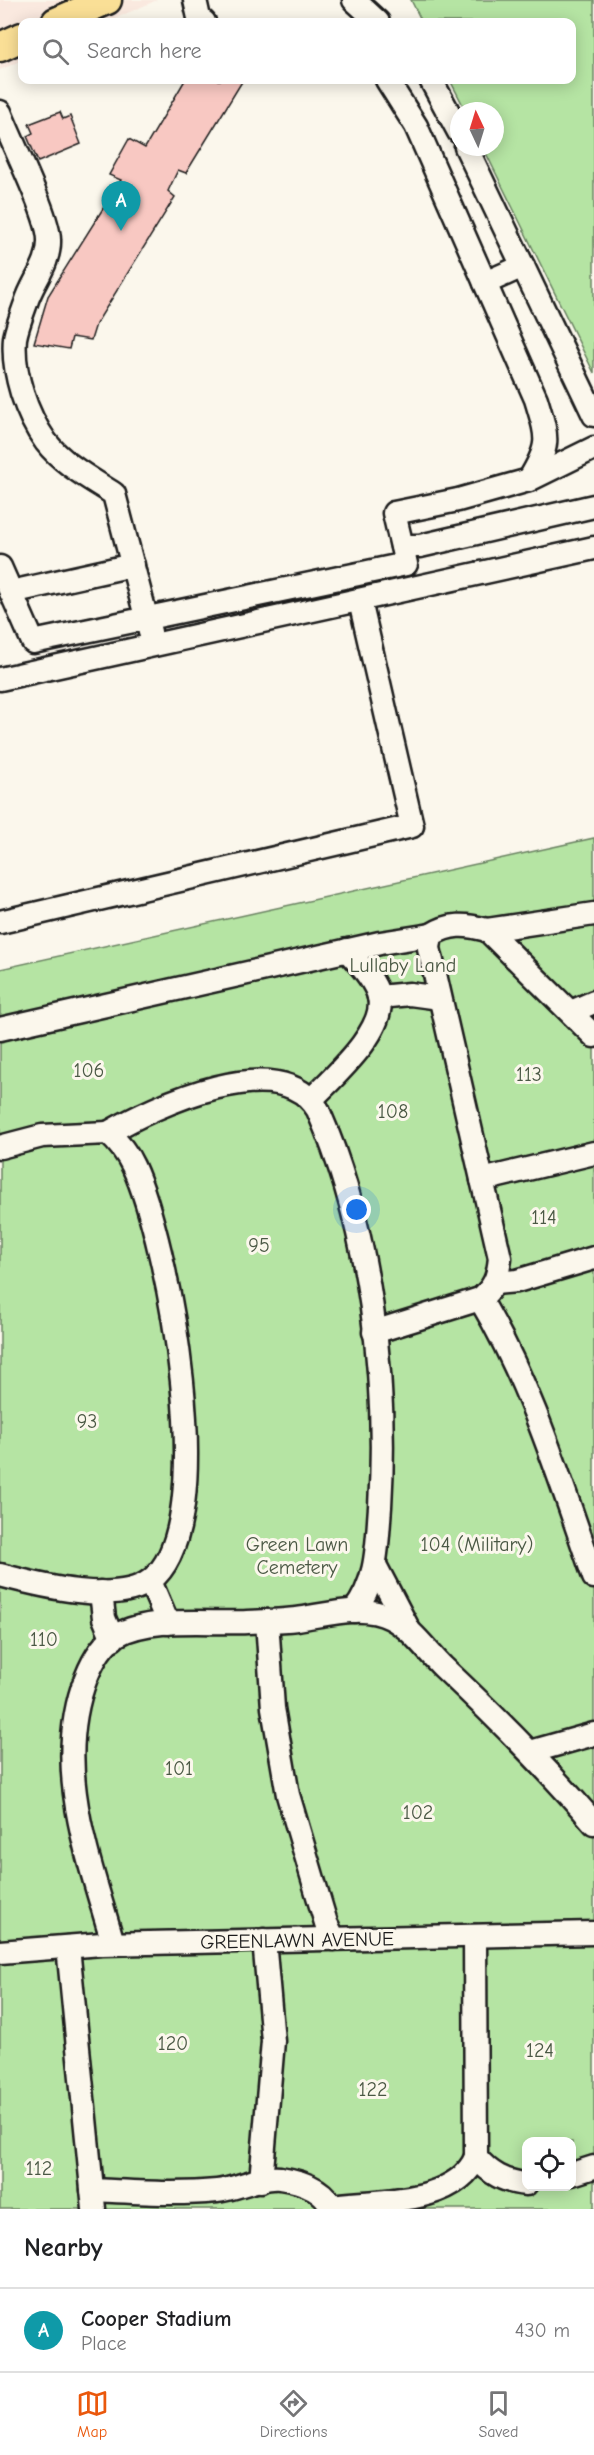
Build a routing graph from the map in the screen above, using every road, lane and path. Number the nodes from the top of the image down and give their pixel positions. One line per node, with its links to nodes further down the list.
1 (107, 0): 4 (main road)
2 (195, 0): 5 (street)
3 (354, 0): 6 (street)
4 (65, 18)
5 (199, 18)
6 (374, 18)
7 (18, 39): 8 (main road)
8 (0, 47)
9 (389, 84): 14 (street)
10 (433, 84): 12 (street)
11 (0, 112): 15 (street)
12 (450, 114)
13 (450, 127): 14 (street)
14 (420, 135): 18 (street)
15 (7, 154): 25 (street)
16 (470, 156): 17 (street)
17 (523, 267): 18 (street); 19 (street)
18 (484, 283): 21 (street)
19 (594, 415)
20 (594, 448): 21 (street)
21 (529, 480): 24 (street)
22 (594, 506): 24 (street)
23 (594, 548): 27 (street)
24 (404, 555): 27 (street); 30 (street)
25 (133, 565): 28 (street); 30 (street)
26 (0, 567): 28 (street)
27 (413, 590): 29 (street)
28 (11, 591): 30 (street)
29 (360, 601): 31 (street); 34 (street)
30 (146, 617): 31 (street)
31 (154, 647): 32 (street)
32 (0, 679)
33 (594, 914): 35 (street)
34 (0, 922)
35 (487, 930): 36 (street); 41 (street)
36 (431, 935): 37 (street); 39 (street)
37 (347, 950): 38 (street); 42 (street)
38 (379, 996): 39 (street); 44 (street)
39 (439, 998): 48 (street)
40 (594, 1002): 41 (street)
41 (571, 1012): 43 (street)
42 (0, 1029)
43 (594, 1036)
44 (312, 1099): 45 (street); 51 (street)
45 (108, 1133): 46 (street); 55 (street)
46 (0, 1147)
47 (594, 1153): 48 (street)
48 (482, 1180): 50 (street)
49 (594, 1258): 50 (street)
50 (488, 1291): 51 (street); 54 (street)
51 (374, 1332): 52 (street)
52 (375, 1565): 57 (street); 60 (street)
53 (0, 1575): 56 (street)
54 (594, 1577)
55 (150, 1581): 56 (street); 59 (street)
56 (101, 1592): 61 (street)
57 (354, 1611): 58 (street); 60 (street)
58 (267, 1621): 59 (street); 67 (street)
59 (168, 1623): 61 (street)
60 (408, 1628): 63 (street)
61 (113, 1639): 69 (street)
62 (594, 1734): 63 (street)
63 (530, 1752): 64 (street)
64 (594, 1823)
65 (594, 1934): 66 (street, GREENLAWN AVENUE)
66 (475, 1936): 67 (street, GREENLAWN AVENUE); 72 (street)
67 (334, 1939): 68 (street, GREENLAWN AVENUE)
68 (264, 1940): 69 (street, GREENLAWN AVENUE); 75 (street)
69 (113, 1943): 70 (street, GREENLAWN AVENUE)
70 (68, 1947): 71 (street, GREENLAWN AVENUE); 77 (street)
71 (0, 1952)
72 (476, 2157): 76 (street); 78 (street)
73 (594, 2167): 74 (street)
74 (576, 2173)
75 (261, 2181): 77 (street); 78 (street)
76 (522, 2184)
77 (93, 2199)
78 (331, 2208)

